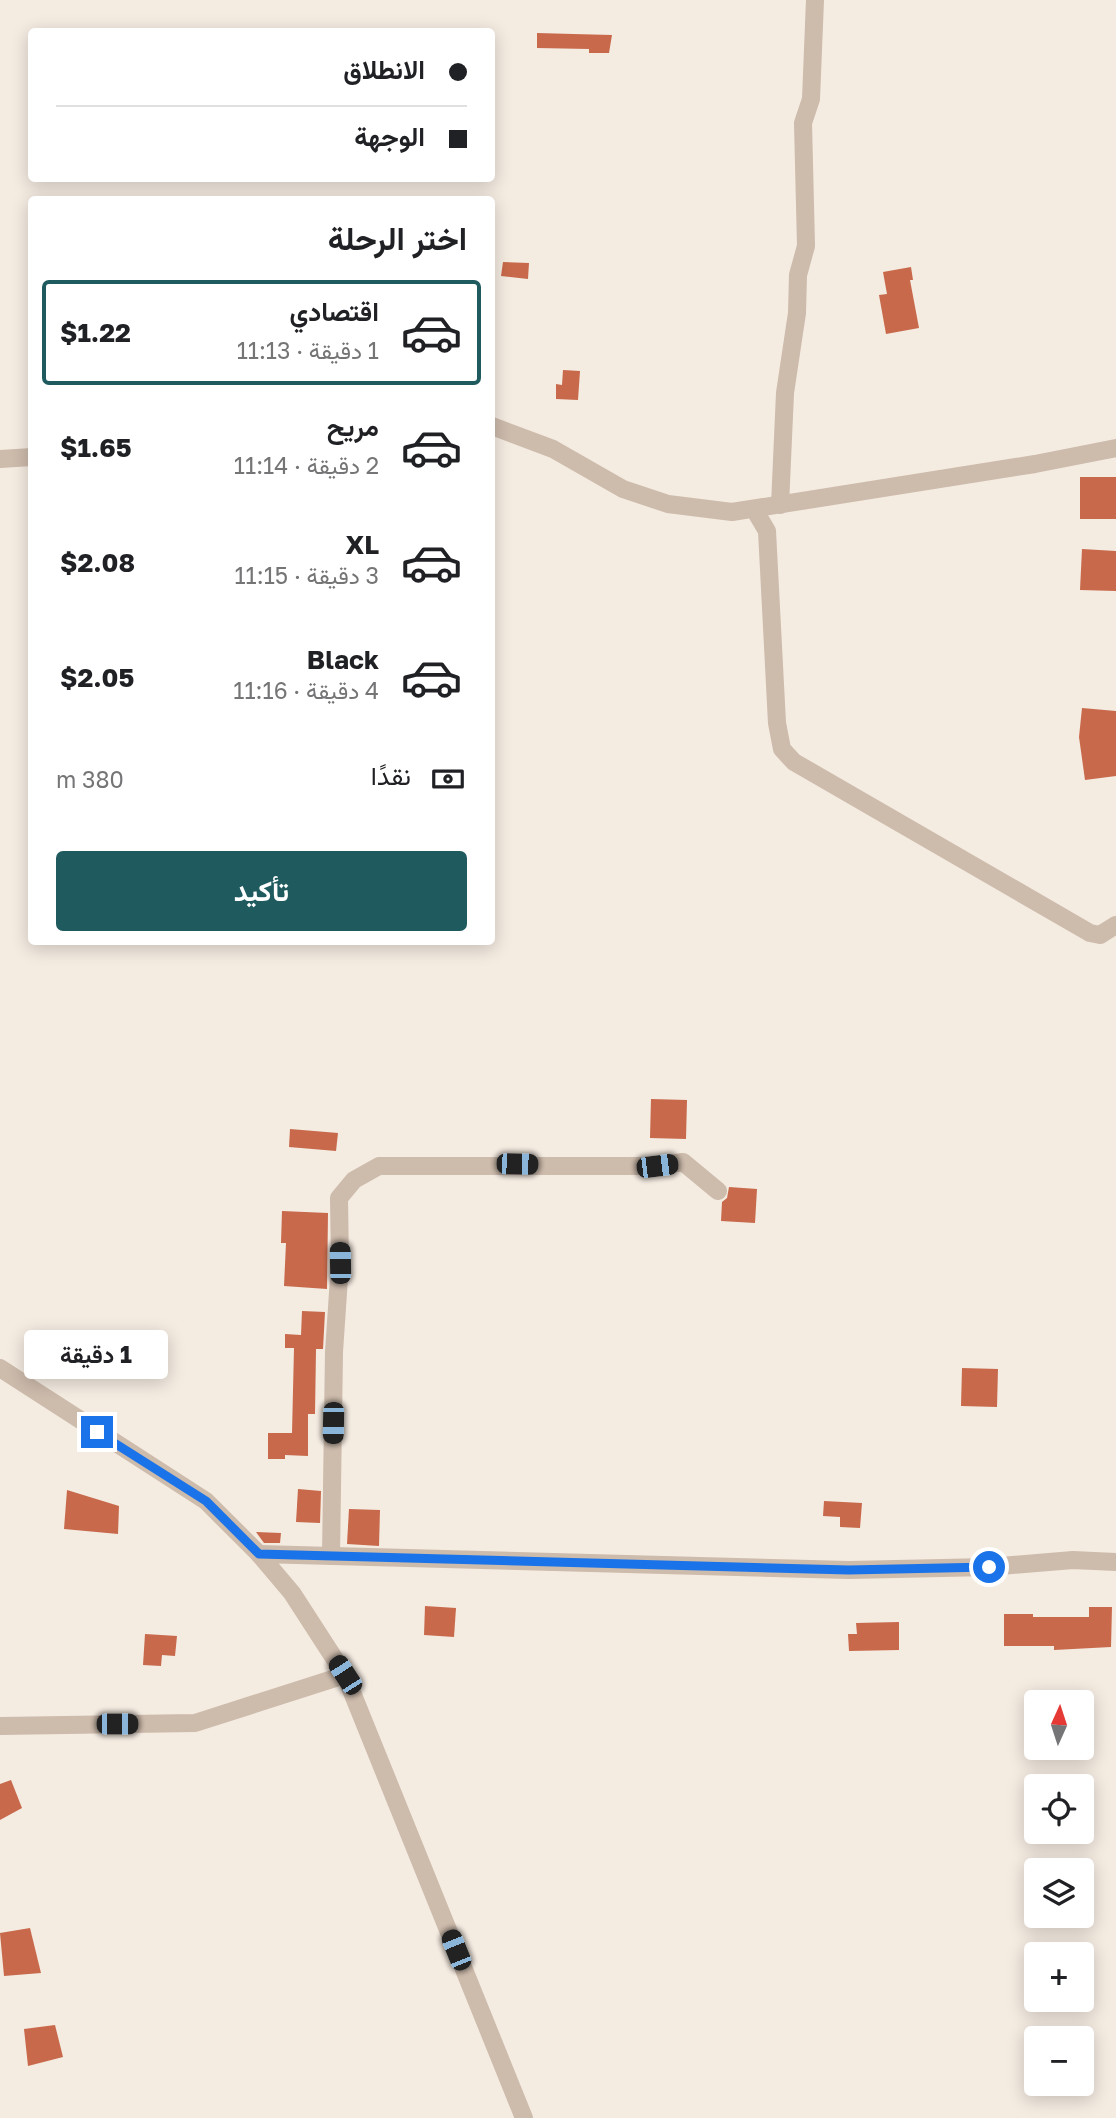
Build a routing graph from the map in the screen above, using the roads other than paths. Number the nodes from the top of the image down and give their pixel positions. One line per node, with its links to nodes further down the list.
1 (815, 0): 6 (street)
2 (495, 427): 7 (street)
3 (1116, 448): 6 (street)
4 (28, 457): 5 (street)
5 (0, 459)
6 (780, 505): 7 (street)
7 (754, 509): 8 (street)
8 (1116, 925)
9 (718, 1191): 12 (street)
10 (0, 1368): 11 (street)
11 (259, 1554): 12 (street); 14 (street)
12 (331, 1556): 13 (street)
13 (1116, 1562)
14 (345, 1675): 15 (street); 16 (street)
15 (0, 1726)
16 (524, 2118)

